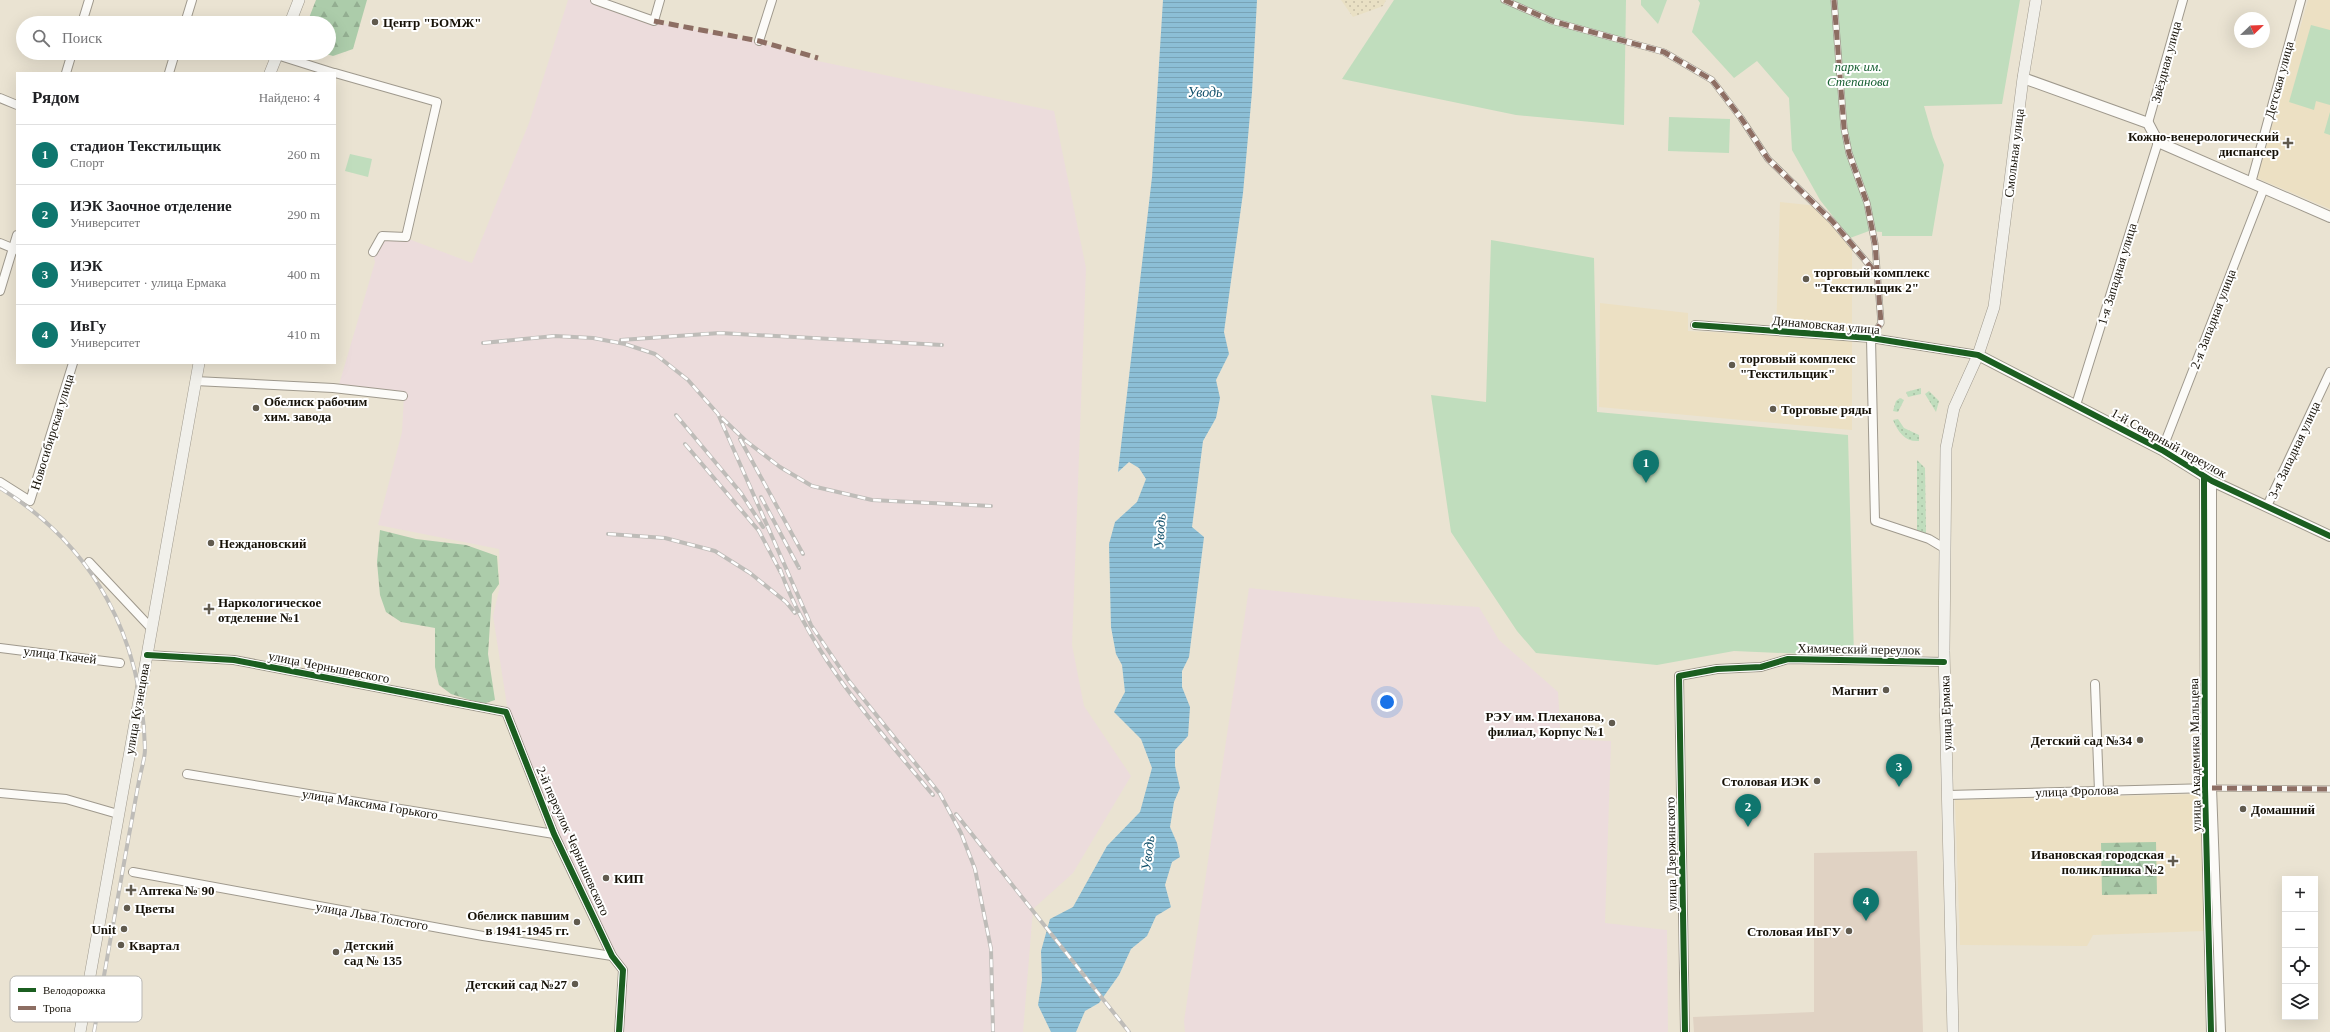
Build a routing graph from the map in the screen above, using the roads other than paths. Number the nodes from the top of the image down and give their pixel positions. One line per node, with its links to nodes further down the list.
1 (89, 0): 12 (street)
2 (192, 0): 13 (street)
3 (298, 0): 14 (main road)
4 (595, 0): 5 (street)
5 (660, 0)
6 (772, 0): 15 (street)
7 (1504, 0): 36 (street)
8 (1834, 0): 36 (street)
9 (2036, 0): 25 (main road, Смольная улица)
10 (2182, 0): 28 (street, Звёздная улица)
11 (2301, 0): 30 (street, Детская улица)
12 (84, 16)
13 (187, 16)
14 (292, 16)
15 (760, 41)
16 (70, 60): 20 (street)
17 (173, 60): 21 (street)
18 (275, 60): 22 (main road)
19 (295, 60): 23 (street)
20 (66, 72)
21 (169, 72)
22 (270, 72)
23 (332, 72)
24 (336, 73): 35 (street)
25 (2023, 78): 28 (street); 38 (main road, Смольная улица)
26 (0, 98): 27 (street)
27 (16, 105)
28 (2148, 123): 29 (street)
29 (2158, 142): 30 (street); 47 (street, 1-я Западная улица)
30 (2251, 182): 31 (street)
31 (2264, 188): 32 (street); 48 (street, 2-я Западная улица)
32 (2330, 217)
33 (0, 243): 34 (street)
34 (15, 249): 37 (street)
35 (372, 252)
36 (1876, 273): 40 (street)
37 (0, 291)
38 (1994, 307): 41 (main road, улица Ермака)
39 (1695, 325): 40 (street, Динамовская улица)
40 (1871, 338): 41 (street, Динамовская улица); 53 (street)
41 (1978, 355): 47 (street, 1-й Северный переулок); 53 (main road, улица Ермака)
42 (73, 364): 50 (street, Новосибирская улица)
43 (199, 364): 45 (main road, улица Кузнецова)
44 (2330, 372): 51 (street, 3-я Западная улица)
45 (195, 381): 46 (street); 55 (main road, улица Кузнецова)
46 (403, 396)
47 (2076, 405): 48 (street, 1-й Северный переулок)
48 (2162, 450): 49 (street, 1-й Северный переулок)
49 (2208, 479): 51 (street, 1-й Северный переулок); 64 (street, улица Академика Мальцева)
50 (0, 482)
51 (2268, 506): 52 (street, 1-й Северный переулок)
52 (2330, 536)
53 (1944, 548): 59 (main road, улица Ермака)
54 (89, 562): 55 (street)
55 (151, 628): 57 (main road, улица Кузнецова)
56 (0, 648): 58 (street, улица Ткачей)
57 (147, 655): 62 (street, улица Чернышевского); 69 (main road, улица Кузнецова)
58 (120, 662)
59 (1944, 662): 60 (street, Химический переулок); 68 (main road, улица Ермака)
60 (1679, 676): 78 (street, улица Дзержинского)
61 (2095, 684): 66 (street)
62 (506, 712): 70 (street, 2-й переулок Чернышевского)
63 (186, 774): 70 (street, улица Максима Горького)
64 (2209, 788): 65 (street, улица Фролова); 66 (street, улица Фролова); 72 (street, улица Академика Мальцева)
65 (2330, 789)
66 (2099, 791): 68 (street, улица Фролова)
67 (0, 792): 69 (street)
68 (1948, 795): 79 (main road, улица Ермака)
69 (118, 814): 74 (main road, улица Кузнецова)
70 (554, 834): 73 (street, 2-й переулок Чернышевского)
71 (134, 872): 73 (street, улица Льва Толстого)
72 (2213, 926): 80 (street, улица Академика Мальцева); 81 (street)
73 (612, 956): 77 (street, 2-й переулок Чернышевского)
74 (90, 976)
75 (82, 1022): 76 (main road, улица Кузнецова)
76 (80, 1032)
77 (619, 1032)
78 (1685, 1032)
79 (1953, 1032)
80 (2211, 1032)
81 (2221, 1032)

